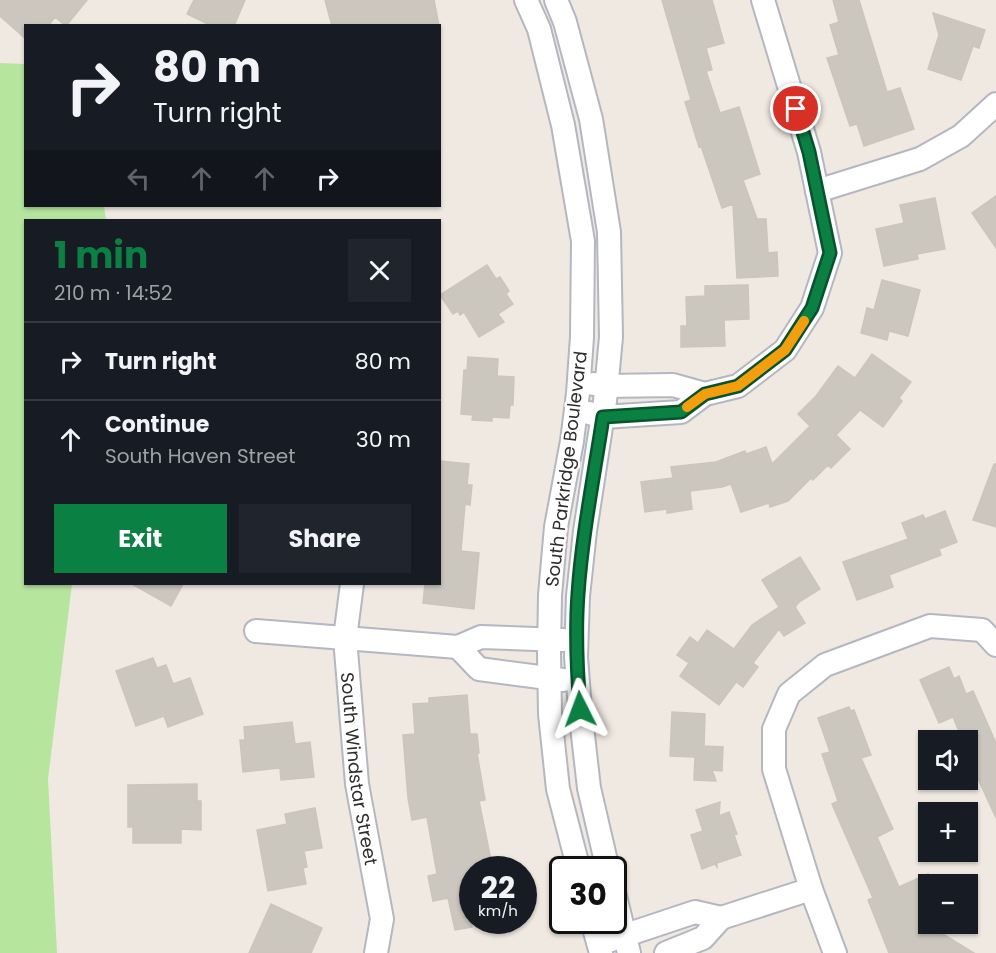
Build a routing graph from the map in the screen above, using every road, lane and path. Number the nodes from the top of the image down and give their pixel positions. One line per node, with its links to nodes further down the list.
1 (526, 0): 6 (street, South Parkridge Boulevard)
2 (556, 0): 7 (street, South Parkridge Boulevard)
3 (763, 0): 5 (street)
4 (996, 104): 5 (street)
5 (817, 191): 8 (street)
6 (579, 382): 7 (street); 9 (street, South Parkridge Boulevard)
7 (606, 386): 8 (street); 10 (street, South Parkridge Boulevard)
8 (705, 394): 10 (street)
9 (576, 410): 10 (street); 14 (street, South Parkridge Boulevard)
10 (603, 417): 15 (street, South Parkridge Boulevard)
11 (352, 585): 13 (street, South Windstar Street)
12 (256, 631): 13 (street)
13 (345, 638): 17 (street); 27 (street, South Windstar Street)
14 (549, 639): 15 (street); 17 (street); 18 (street, South Parkridge Boulevard)
15 (577, 642): 19 (street, South Parkridge Boulevard)
16 (996, 645): 22 (street)
17 (458, 647): 18 (street)
18 (549, 678): 19 (street); 20 (street, South Parkridge Boulevard)
19 (578, 681): 21 (street, South Parkridge Boulevard)
20 (575, 856)
21 (605, 856)
22 (811, 889): 23 (street); 29 (street)
23 (721, 918): 25 (street); 28 (street)
24 (596, 934): 26 (street)
25 (627, 944): 26 (street)
26 (600, 949)
27 (376, 953)
28 (666, 953)
29 (835, 953)

